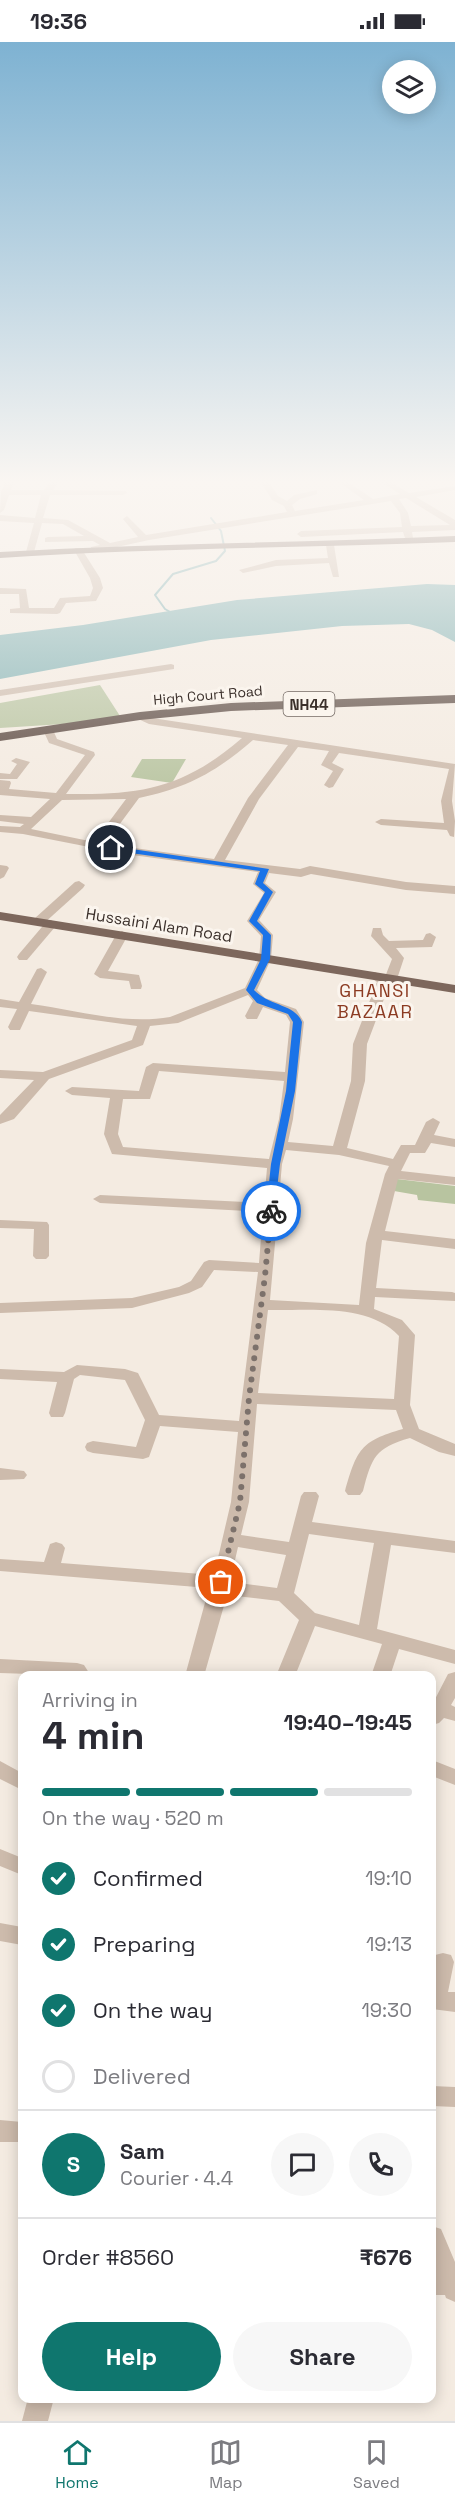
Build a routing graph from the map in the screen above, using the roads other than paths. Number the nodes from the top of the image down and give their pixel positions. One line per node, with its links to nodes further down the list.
1 (23, 591): 4 (street)
2 (97, 591): 4 (street)
3 (13, 611): 4 (street)
4 (25, 611)
5 (171, 667): 6 (street)
6 (0, 693)
7 (455, 701): 8 (highway, High Court Road / NH44)
8 (143, 717): 9 (highway, High Court Road / NH44); 10 (street); 11 (highway, High Court Road / NH44)
9 (49, 732): 11 (highway, High Court Road / NH44); 20 (street)
10 (250, 737): 12 (street); 19 (street)
11 (0, 738)
12 (294, 744): 13 (street); 28 (street)
13 (335, 750): 15 (street); 18 (street)
14 (16, 761): 16 (street)
15 (455, 767): 26 (street)
16 (0, 776)
17 (0, 783): 20 (street)
18 (329, 785)
19 (136, 794): 20 (street); 27 (street)
20 (59, 796): 22 (street)
21 (0, 818): 22 (street)
22 (34, 821): 25 (street)
23 (381, 822): 26 (street)
24 (0, 829): 25 (street)
25 (23, 831): 27 (street)
26 (453, 831)
27 (97, 846): 28 (street)
28 (218, 862): 29 (street)
29 (265, 869): 31 (street); 39 (street)
30 (79, 885): 33 (street)
31 (455, 890)
32 (0, 916): 33 (main road, Hussaini Alam Road)
33 (44, 923): 35 (main road, Hussaini Alam Road); 38 (street)
34 (377, 931): 37 (street)
35 (122, 935): 39 (main road, Hussaini Alam Road); 43 (street)
36 (430, 937): 37 (street)
37 (386, 945): 42 (street)
38 (23, 957)
39 (266, 959): 41 (main road, Hussaini Alam Road); 45 (street)
40 (41, 972): 47 (street)
41 (375, 976): 42 (main road, Hussaini Alam Road); 61 (street)
42 (391, 979): 44 (main road, Hussaini Alam Road)
43 (136, 986)
44 (455, 989)
45 (255, 996): 48 (street); 49 (street); 53 (street)
46 (0, 1003): 47 (street)
47 (24, 1006): 49 (street); 50 (street)
48 (252, 1016)
49 (145, 1023): 52 (street)
50 (15, 1027)
51 (0, 1074): 52 (street)
52 (44, 1076): 56 (street)
53 (291, 1077): 55 (street); 60 (street)
54 (72, 1091): 55 (street)
55 (117, 1094): 62 (street)
56 (3, 1117)
57 (433, 1122): 58 (street)
58 (426, 1138): 59 (street); 63 (street)
59 (455, 1143)
60 (280, 1145): 61 (street); 62 (street)
61 (339, 1151): 63 (street)
62 (275, 1164): 66 (street)
63 (395, 1169): 64 (street); 68 (street)
64 (455, 1181)
65 (100, 1199): 66 (street)
66 (271, 1208): 71 (street)
67 (0, 1224): 70 (street)
68 (377, 1235): 69 (street); 72 (street)
69 (455, 1244)
70 (41, 1256)
71 (265, 1268): 74 (street); 75 (street)
72 (368, 1292): 73 (street); 76 (street)
73 (452, 1297)
74 (260, 1305): 76 (street); 79 (street)
75 (0, 1308)
76 (366, 1310): 80 (street)
77 (0, 1374): 78 (street)
78 (67, 1377): 81 (street); 82 (street)
79 (249, 1398): 80 (street); 83 (street)
80 (402, 1405): 84 (street)
81 (57, 1413)
82 (153, 1420): 83 (street); 85 (street)
83 (246, 1427): 93 (street)
84 (412, 1432): 86 (street); 89 (street)
85 (93, 1446)
86 (455, 1450)
87 (0, 1474): 88 (street)
88 (18, 1475)
89 (354, 1491)
90 (310, 1496): 91 (street)
91 (302, 1527): 92 (street); 96 (street)
92 (384, 1536): 94 (street); 102 (street)
93 (232, 1540): 96 (street); 99 (street)
94 (455, 1547)
95 (56, 1548): 98 (street)
96 (297, 1550): 100 (street)
97 (0, 1566): 98 (street)
98 (51, 1569): 99 (street)
99 (220, 1584): 100 (street); 107 (street)
100 (284, 1595): 101 (street)
101 (309, 1618): 102 (street); 108 (street)
102 (367, 1633): 103 (street)
103 (393, 1641): 104 (street); 109 (street)
104 (455, 1656)
105 (0, 1666): 106 (street)
106 (78, 1671)
107 (195, 1671)
108 (287, 1671)
109 (382, 1671)
110 (455, 1678): 111 (street)
111 (442, 1714)
112 (0, 1769): 115 (street)
113 (436, 1770): 114 (street)
114 (455, 1777)
115 (18, 1780)
116 (0, 1857): 117 (street)
117 (18, 1865)
118 (0, 1932): 119 (street)
119 (18, 1935)
120 (443, 1962): 121 (street)
121 (441, 2000)
122 (436, 2096): 123 (street)
123 (455, 2097)
124 (0, 2131): 125 (street)
125 (18, 2132)
126 (436, 2251): 127 (street)
127 (446, 2286)
128 (40, 2403): 129 (street)
129 (35, 2421)

